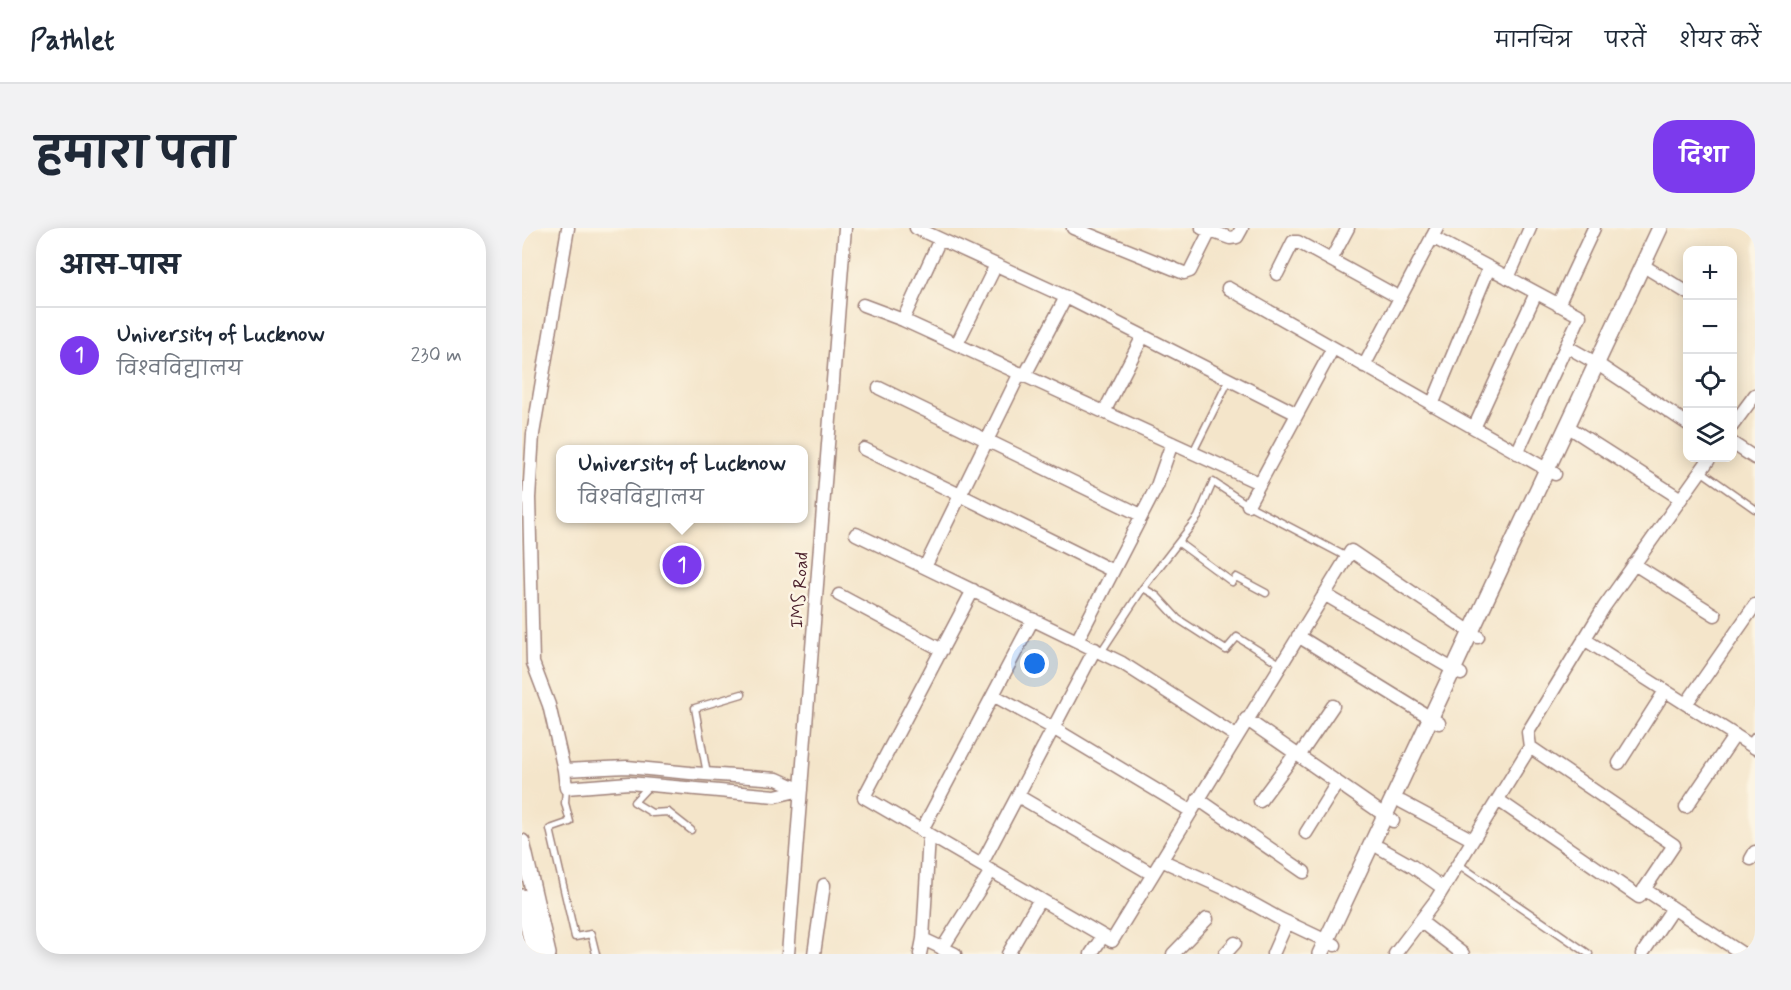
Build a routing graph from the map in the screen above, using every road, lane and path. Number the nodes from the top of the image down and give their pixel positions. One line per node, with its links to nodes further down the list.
1 (568, 228): 97 (street)
2 (845, 228): 102 (street, IMS Road)
3 (916, 228): 13 (street)
4 (1073, 228): 11 (street)
5 (1242, 228): 11 (street)
6 (1348, 228): 14 (street)
7 (1530, 228): 19 (street)
8 (1594, 228): 26 (street)
9 (1660, 228): 16 (street)
10 (1669, 228): 16 (street)
11 (1206, 230)
12 (1435, 233): 17 (street); 24 (street)
13 (940, 239): 15 (street); 27 (street)
14 (1331, 260): 18 (street); 24 (street)
15 (996, 265): 23 (street); 29 (street)
16 (1646, 267): 21 (street); 32 (street)
17 (1489, 268): 19 (street); 38 (street)
18 (1277, 274)
19 (1508, 278): 22 (street)
20 (1228, 288): 31 (street)
21 (1683, 289)
22 (1536, 293): 26 (street); 43 (street)
23 (1066, 297): 28 (street); 34 (street)
24 (1400, 298): 33 (street)
25 (863, 304): 27 (street)
26 (1558, 304): 30 (street)
27 (903, 320): 29 (street)
28 (1143, 336): 35 (street); 39 (street)
29 (957, 344): 34 (street)
30 (1566, 346): 32 (street); 50 (street)
31 (1333, 348): 33 (street); 40 (street)
32 (1600, 365): 42 (street); 44 (street)
33 (1364, 366): 38 (street)
34 (1023, 374): 39 (street); 45 (street)
35 (1229, 379): 40 (street); 49 (lane)
36 (879, 388): 45 (street)
37 (1755, 394): 41 (street)
38 (1432, 405): 43 (street)
39 (1104, 412): 46 (street)
40 (1297, 414): 55 (street)
41 (1737, 419)
42 (1683, 421)
43 (1474, 428): 50 (street)
44 (1571, 428): 54 (street); 57 (street)
45 (987, 440): 56 (street); 60 (street)
46 (1172, 443): 49 (street); 60 (street)
47 (1737, 446): 51 (street)
48 (864, 449): 56 (street)
49 (1193, 452): 55 (street)
50 (1518, 453): 54 (street)
51 (1755, 458)
52 (1707, 462): 53 (street)
53 (1701, 471): 57 (street); 59 (lane)
54 (1550, 472): 75 (street)
55 (1259, 483): 58 (street)
56 (960, 495): 65 (street); 66 (street)
57 (1681, 499): 64 (street)
58 (1248, 505): 62 (lane); 63 (lane)
59 (1755, 509)
60 (1142, 515): 66 (street)
61 (856, 534): 65 (street)
62 (1179, 543): 67 (lane); 69 (lane)
63 (1347, 556): 70 (street); 75 (street)
64 (1634, 564): 73 (street); 77 (street)
65 (925, 567): 68 (street)
66 (1113, 571): 78 (street)
67 (1143, 588): 80 (lane); 81 (lane)
68 (973, 590): 74 (street); 79 (street)
69 (1266, 593)
70 (1324, 594): 76 (street); 82 (street)
71 (838, 595): 79 (street)
72 (1755, 605): 86 (street)
73 (1714, 615)
74 (1033, 620): 78 (street); 85 (street)
75 (1474, 635): 82 (street)
76 (1298, 636): 81 (street); 89 (street)
77 (1584, 639): 83 (street); 94 (street)
78 (1077, 641): 80 (street)
79 (942, 650): 112 (street)
80 (1098, 651): 90 (street); 92 (street)
81 (1280, 664): 88 (street)
82 (1457, 672): 89 (street)
83 (1665, 691): 86 (street); 96 (street)
84 (742, 694): 98 (lane)
85 (993, 695): 90 (street); 112 (street)
86 (1686, 704): 91 (street)
87 (1334, 706): 95 (street)
88 (1246, 719): 92 (street); 95 (street)
89 (1435, 721): 107 (street); 110 (street)
90 (1053, 729): 103 (street); 109 (street)
91 (1735, 735): 93 (street); 108 (street)
92 (1236, 736): 104 (street)
93 (1753, 742)
94 (1530, 747): 105 (street); 124 (street)
95 (1297, 755): 99 (street); 106 (street)
96 (1619, 763)
97 (564, 770): 98 (street); 101 (street)
98 (707, 774): 102 (street)
99 (1337, 783): 110 (street); 113 (street)
100 (649, 785): 101 (street); 102 (street); 111 (lane)
101 (566, 788): 139 (lane)
102 (801, 790): 140 (street, IMS Road)
103 (1018, 796): 119 (street); 121 (street)
104 (1198, 799): 109 (street); 120 (street)
105 (1498, 800): 114 (street); 124 (street)
106 (1260, 801)
107 (1402, 802): 110 (street); 114 (street)
108 (1686, 807)
109 (1191, 811): 117 (street)
110 (1389, 819): 116 (street); 134 (street)
111 (691, 830)
112 (926, 833): 119 (street); 132 (street)
113 (1306, 833)
114 (1473, 840): 118 (street)
115 (522, 842): 138 (street)
116 (1380, 848): 123 (street); 134 (street)
117 (1161, 860): 121 (street); 130 (street)
118 (1458, 864): 123 (street); 150 (lane)
119 (986, 868): 126 (street); 135 (street)
120 (1304, 872)
121 (1152, 874): 131 (street)
122 (824, 885): 141 (street)
123 (1443, 888): 129 (street)
124 (1644, 889): 127 (street)
125 (522, 897): 137 (street)
126 (1040, 899): 131 (street); 144 (street)
127 (1673, 908): 151 (street); 152 (street)
128 (1207, 919): 136 (street)
129 (1420, 921): 148 (street); 149 (street)
130 (1287, 922): 134 (street); 147 (street)
131 (1103, 936): 145 (street)
132 (923, 939): 135 (street); 142 (street)
133 (1235, 942): 146 (street)
134 (1328, 948)
135 (942, 949): 143 (street)
136 (1175, 953)
137 (534, 954)
138 (548, 954)
139 (596, 954)
140 (788, 954)
141 (814, 954)
142 (920, 954)
143 (955, 954)
144 (1008, 954)
145 (1091, 954)
146 (1225, 954)
147 (1273, 954)
148 (1395, 954)
149 (1462, 954)
150 (1589, 954)
151 (1642, 954)
152 (1743, 954)

